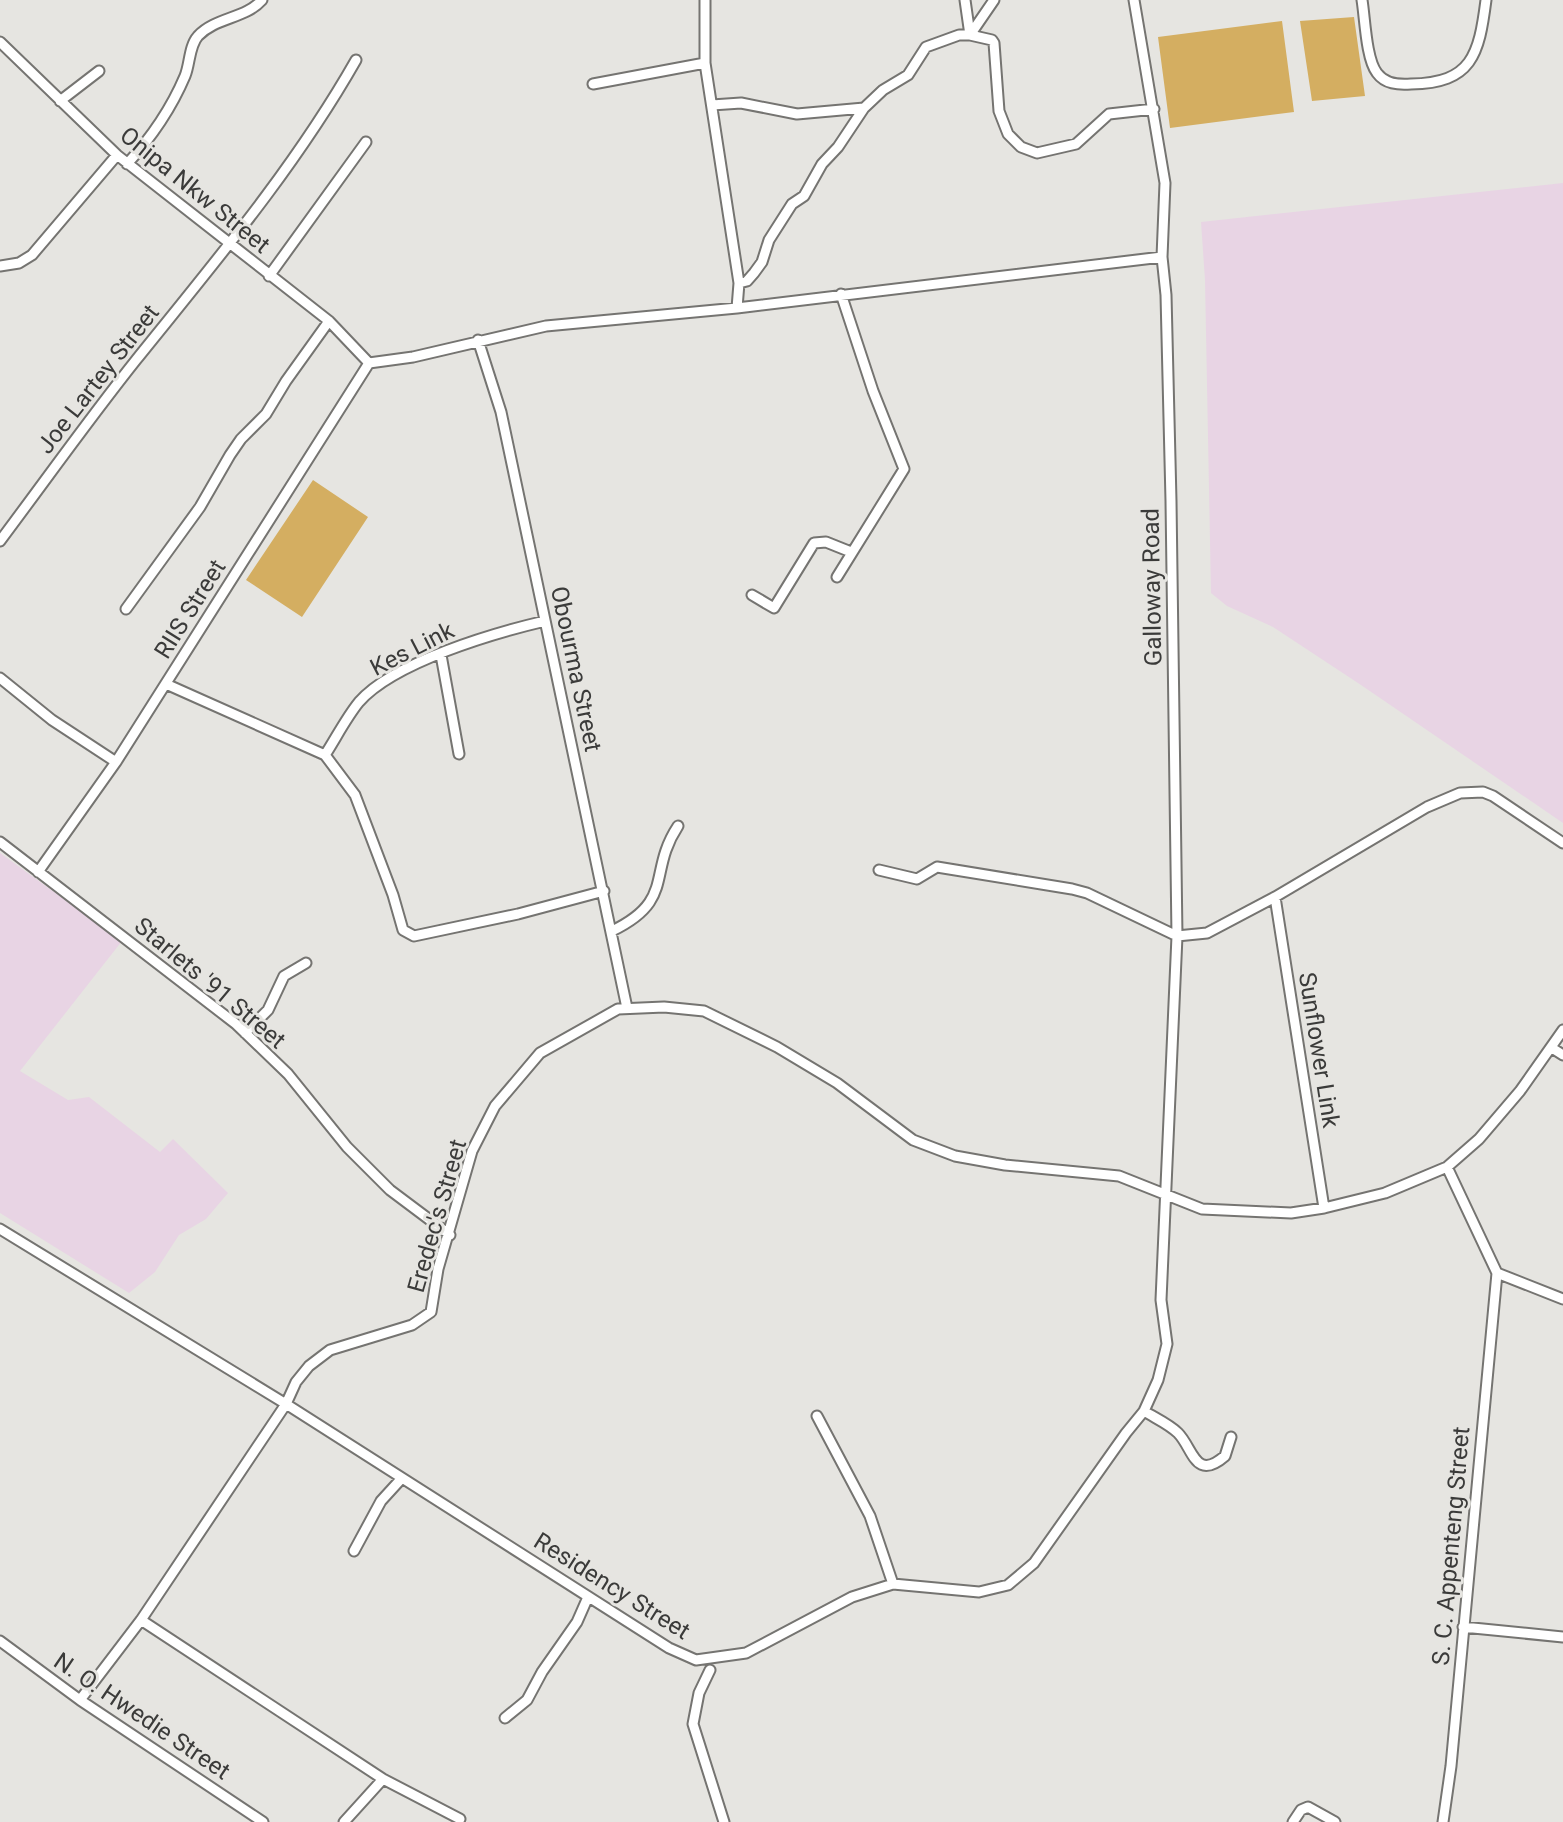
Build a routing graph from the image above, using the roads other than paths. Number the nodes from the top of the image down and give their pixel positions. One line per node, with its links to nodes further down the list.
1 (262, 0): 20 (street)
2 (705, 0): 11 (street)
3 (965, 0): 8 (street)
4 (994, 0): 8 (street)
5 (1134, 0): 17 (street, Galloway Road)
6 (1362, 0): 7 (street)
7 (1486, 0)
8 (970, 35): 16 (street); 17 (street)
9 (0, 42): 14 (street, Onipa Nkw Street)
10 (356, 60): 21 (street, Joe Lartey Street)
11 (705, 63): 13 (street); 15 (street)
12 (99, 71): 14 (street)
13 (593, 84)
14 (60, 101): 19 (street, Onipa Nkw Street)
15 (712, 105): 16 (street); 25 (street)
16 (864, 108): 25 (street)
17 (1154, 109): 22 (street, Galloway Road)
18 (366, 142): 24 (street)
19 (117, 155): 20 (street, Onipa Nkw Street); 23 (street)
20 (127, 164): 21 (street, Onipa Nkw Street)
21 (231, 244): 24 (street, Onipa Nkw Street); 31 (street, Joe Lartey Street)
22 (1162, 257): 26 (street); 51 (street, Galloway Road)
23 (0, 266)
24 (269, 276): 28 (street, Onipa Nkw Street)
25 (739, 283): 27 (street)
26 (841, 294): 27 (street); 32 (street)
27 (737, 308): 29 (street)
28 (329, 321): 30 (street, Onipa Nkw Street); 35 (street)
29 (478, 340): 30 (street); 36 (street, Obourma Street)
30 (369, 363): 39 (street, RIIS Street)
31 (0, 541)
32 (851, 552): 33 (street); 34 (street)
33 (837, 577)
34 (752, 595)
35 (126, 609)
36 (545, 621): 37 (street, Kes Link); 48 (street, Obourma Street)
37 (441, 655): 40 (street); 41 (street, Kes Link)
38 (0, 678): 42 (street)
39 (166, 684): 41 (street); 42 (street, RIIS Street)
40 (459, 754)
41 (325, 755): 48 (street)
42 (116, 762): 47 (street, RIIS Street)
43 (678, 826): 50 (street)
44 (0, 842): 47 (street, Starlets '91 Street)
45 (1563, 843): 49 (street)
46 (879, 870): 51 (street)
47 (38, 872): 55 (street, Starlets '91 Street)
48 (604, 891): 50 (street, Obourma Street)
49 (1275, 897): 51 (street); 61 (street, Sunflower Link)
50 (612, 931): 53 (street, Obourma Street)
51 (1177, 936): 59 (street, Galloway Road)
52 (306, 963): 55 (street)
53 (627, 1008): 60 (street, Eredec's Street); 63 (street, Eredec's Street)
54 (1563, 1030): 56 (street, Eredec's Street)
55 (245, 1033): 63 (street, Starlets '91 Street)
56 (1552, 1048): 57 (street); 58 (street, Eredec's Street)
57 (1563, 1055)
58 (1447, 1167): 61 (street, Eredec's Street); 64 (street)
59 (1168, 1177): 60 (street, Residency Street)
60 (1165, 1197): 61 (street, Eredec's Street); 67 (street, Residency Street)
61 (1324, 1208)
62 (0, 1229): 66 (street, Residency Street)
63 (450, 1235): 66 (street, Eredec's Street)
64 (1497, 1273): 65 (street); 75 (street, S. C. Appenteng Street)
65 (1563, 1299)
66 (286, 1404): 70 (street, Residency Street); 74 (street, Eredec's Street)
67 (1144, 1411): 69 (street); 72 (street, Residency Street)
68 (817, 1416): 72 (street)
69 (1231, 1437)
70 (402, 1478): 71 (street); 73 (street, Residency Street)
71 (354, 1551)
72 (893, 1584): 73 (street, Residency Street)
73 (588, 1597): 80 (street)
74 (141, 1620): 79 (street, Eredec's Street); 81 (street)
75 (1463, 1627): 76 (street); 88 (street, S. C. Appenteng Street)
76 (1563, 1637)
77 (0, 1641): 79 (street, N. O. Hwedie Street)
78 (710, 1670): 85 (street)
79 (80, 1700): 83 (street, N. O. Hwedie Street)
80 (505, 1718)
81 (383, 1779): 82 (street); 84 (street)
82 (460, 1819)
83 (263, 1822)
84 (344, 1822)
85 (724, 1822)
86 (1293, 1822): 87 (street)
87 (1335, 1822)
88 (1443, 1822)

